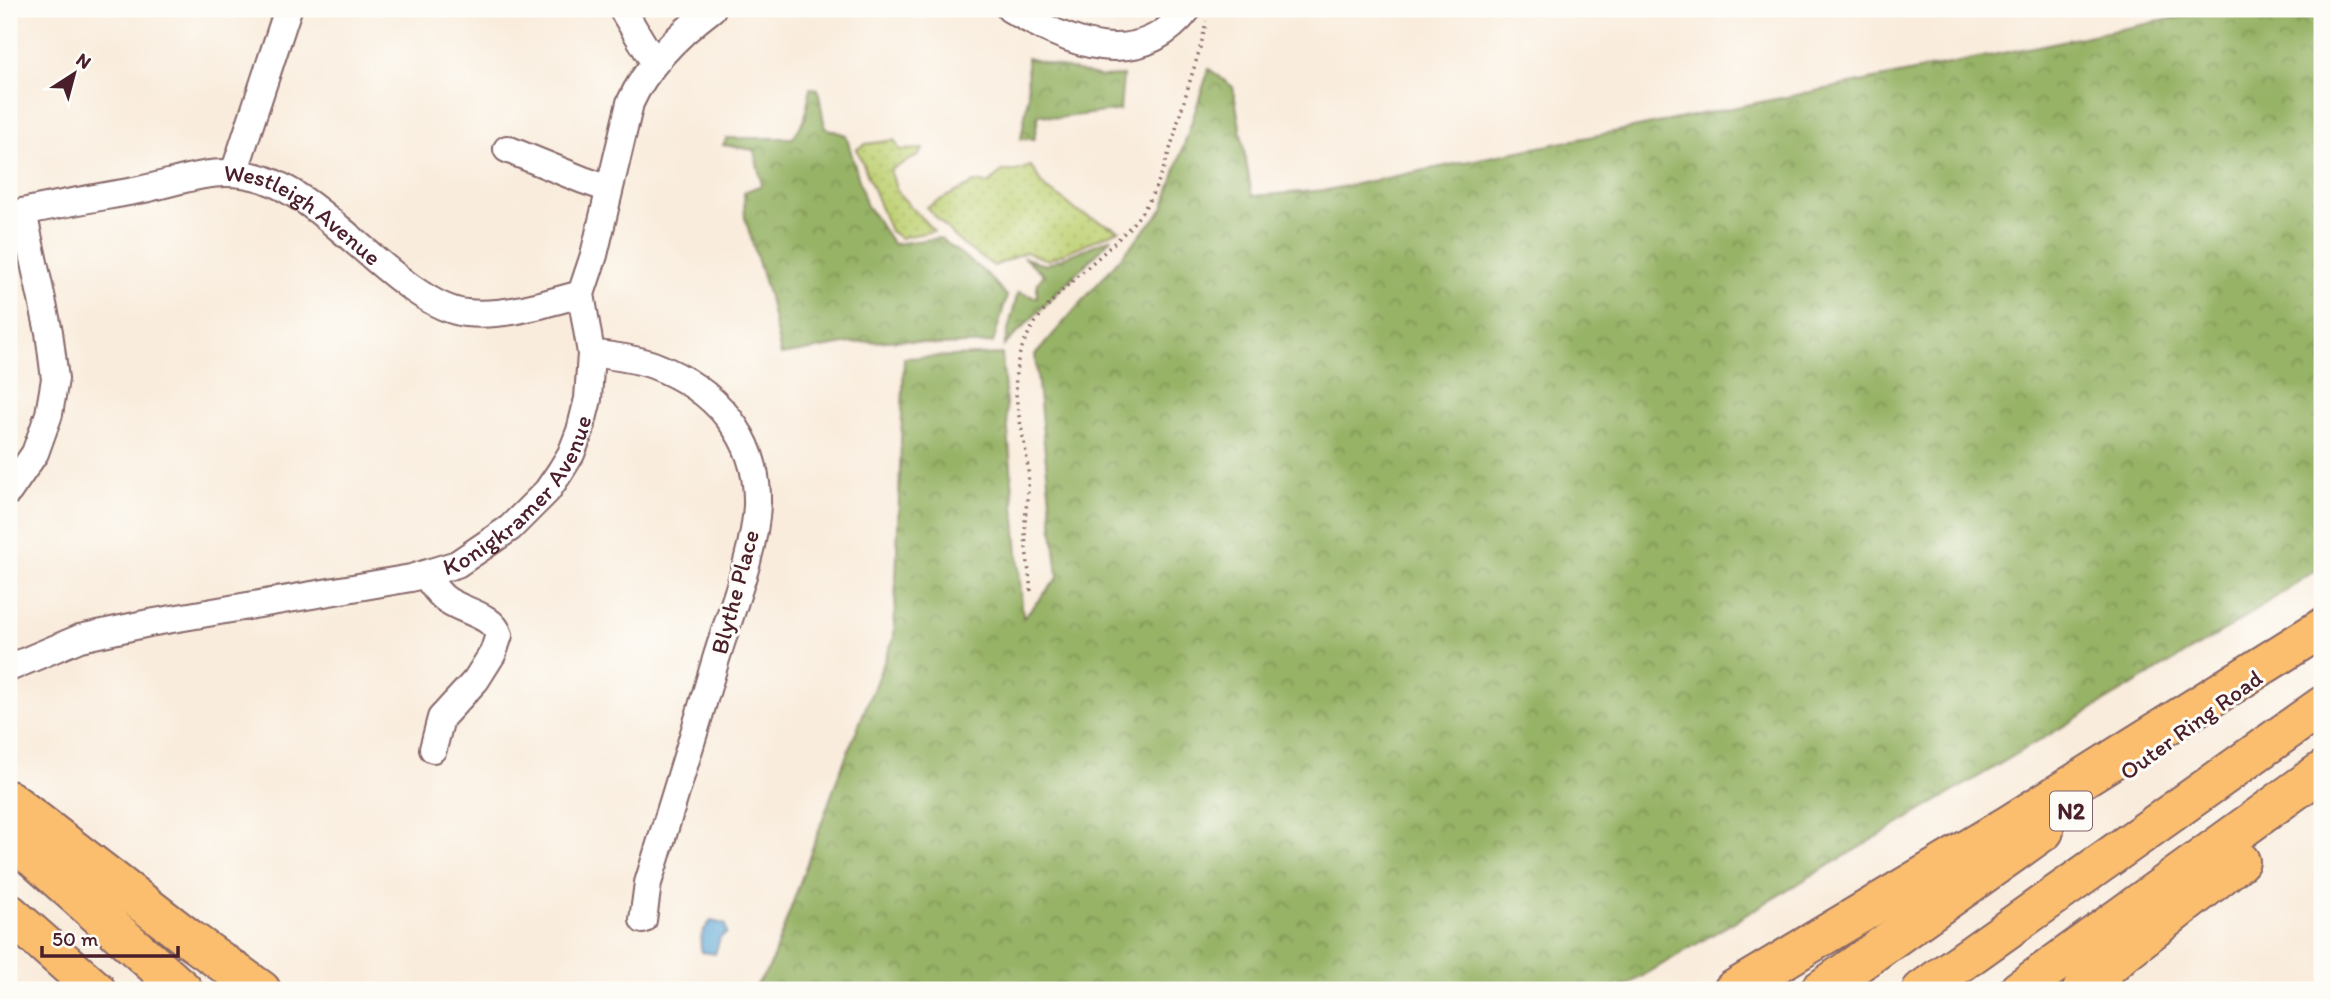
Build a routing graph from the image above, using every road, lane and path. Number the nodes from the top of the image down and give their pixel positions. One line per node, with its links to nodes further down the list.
1 (288, 9): 8 (street)
2 (622, 9): 6 (street)
3 (712, 9): 6 (street, Konigkramer Avenue)
4 (1010, 9): 5 (street)
5 (1197, 15): 15 (path)
6 (654, 62): 9 (street, Konigkramer Avenue)
7 (507, 149): 9 (street)
8 (234, 173): 10 (street, Westleigh Avenue); 11 (street, Westleigh Avenue)
9 (610, 189): 11 (street, Konigkramer Avenue)
10 (16, 213): 13 (street)
11 (581, 293): 12 (street, Konigkramer Avenue)
12 (591, 353): 14 (street, Konigkramer Avenue); 25 (street, Blythe Place)
13 (9, 491)
14 (425, 574): 17 (street, Konigkramer Avenue); 19 (street)
15 (1031, 591)
16 (2322, 630): 26 (highway); 32 (highway, Outer Ring Road / N2)
17 (9, 668)
18 (2322, 706): 33 (highway, N2)
19 (433, 748)
20 (2322, 771): 34 (highway)
21 (2322, 798): 35 (highway)
22 (9, 800): 29 (highway)
23 (9, 836): 28 (highway)
24 (9, 913): 27 (highway)
25 (643, 920)
26 (1818, 939): 30 (highway); 31 (highway)
27 (96, 990)
28 (183, 990)
29 (261, 990)
30 (1711, 990)
31 (1733, 990)
32 (1820, 990)
33 (1922, 990)
34 (2019, 990)
35 (2082, 990)

